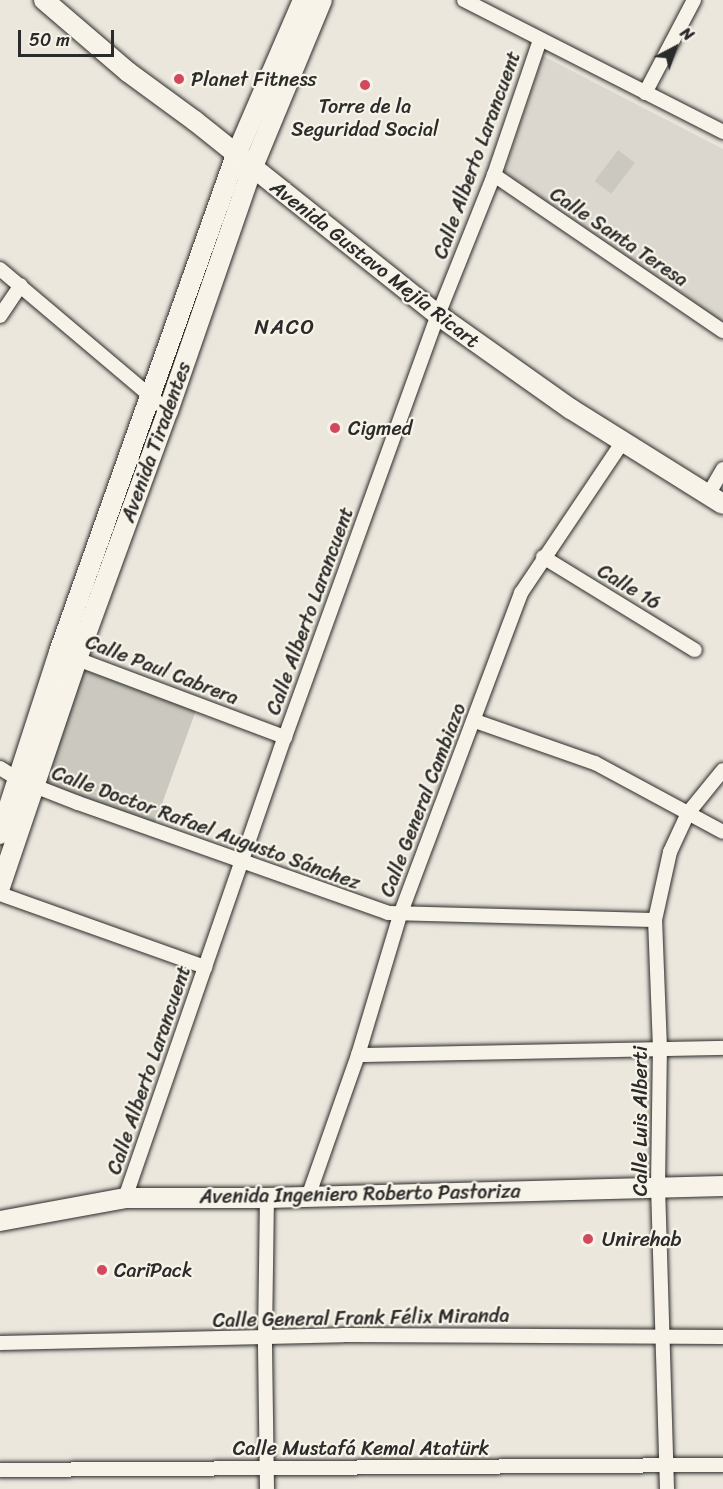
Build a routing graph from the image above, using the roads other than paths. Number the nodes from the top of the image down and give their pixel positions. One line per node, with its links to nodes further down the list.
1 (44, 0): 9 (main road, Avenida Gustavo Mejía Ricart)
2 (303, 0): 9 (main road, Avenida Tiradentes)
3 (322, 0): 10 (main road, Avenida Tiradentes)
4 (464, 0): 6 (street)
5 (694, 0): 7 (street)
6 (540, 40): 7 (street); 11 (street, Calle Alberto Larancuent)
7 (645, 93): 8 (street)
8 (723, 132)
9 (236, 155): 10 (main road, Avenida Gustavo Mejía Ricart); 17 (main road, Avenida Tiradentes)
10 (252, 169): 15 (main road, Avenida Gustavo Mejía Ricart); 18 (main road, Avenida Tiradentes)
11 (494, 175): 15 (street, Calle Alberto Larancuent); 16 (street, Calle Santa Teresa)
12 (0, 269): 13 (street)
13 (21, 285): 14 (street); 17 (street)
14 (0, 315)
15 (438, 315): 19 (main road, Avenida Gustavo Mejía Ricart); 26 (street, Calle Alberto Larancuent)
16 (723, 331)
17 (150, 397): 18 (street); 24 (main road, Avenida Tiradentes)
18 (168, 411): 24 (main road, Avenida Tiradentes)
19 (623, 441): 21 (main road, Avenida Gustavo Mejía Ricart); 22 (street, Calle General Cambiazo)
20 (723, 469): 21 (street)
21 (716, 499)
22 (543, 558): 23 (street, Calle 16); 25 (street, Calle General Cambiazo)
23 (695, 650)
24 (68, 656): 26 (street, Calle Paul Cabrera); 29 (main road, Avenida Tiradentes)
25 (475, 721): 30 (street); 36 (street, Calle General Cambiazo)
26 (285, 737): 33 (street, Calle Alberto Larancuent)
27 (0, 768): 29 (street, Calle Doctor Rafael Augusto Sánchez)
28 (723, 770): 30 (street, Calle Luis Alberti)
29 (27, 783): 32 (main road, Avenida Tiradentes); 33 (street, Calle Doctor Rafael Augusto Sánchez); 34 (main road, Avenida Tiradentes)
30 (688, 813): 31 (street); 37 (street, Calle Luis Alberti)
31 (723, 832)
32 (0, 834)
33 (242, 863): 36 (street, Calle Doctor Rafael Augusto Sánchez); 38 (street, Calle Alberto Larancuent)
34 (0, 887)
35 (0, 894): 38 (street)
36 (400, 915): 37 (street, Calle Doctor Rafael Augusto Sánchez); 41 (street, Calle General Cambiazo)
37 (655, 920): 40 (street, Calle Luis Alberti)
38 (205, 967): 45 (street, Calle Alberto Larancuent)
39 (723, 1048): 40 (street)
40 (660, 1049): 41 (street); 43 (street, Calle Luis Alberti)
41 (358, 1055): 44 (street, Calle General Cambiazo)
42 (723, 1186): 43 (main road, Avenida Ingeniero Roberto Pastoriza)
43 (658, 1187): 44 (main road, Avenida Ingeniero Roberto Pastoriza); 48 (street, Calle Luis Alberti)
44 (308, 1197): 46 (main road, Avenida Ingeniero Roberto Pastoriza)
45 (125, 1198): 46 (main road, Avenida Ingeniero Roberto Pastoriza); 47 (main road, Avenida Ingeniero Roberto Pastoriza)
46 (267, 1198): 50 (street)
47 (0, 1221)
48 (664, 1337): 49 (street, Calle General Frank Félix Miranda); 50 (street, Calle General Frank Félix Miranda); 53 (street, Calle Luis Alberti)
49 (723, 1337)
50 (265, 1338): 51 (street, Calle General Frank Félix Miranda); 54 (street)
51 (0, 1343)
52 (723, 1465): 53 (street, Calle Mustafá Kemal Atatürk)
53 (667, 1466): 54 (street, Calle Mustafá Kemal Atatürk); 57 (street, Calle Luis Alberti)
54 (267, 1467): 55 (street, Calle Mustafá Kemal Atatürk); 56 (street)
55 (0, 1470)
56 (267, 1489)
57 (667, 1489)

